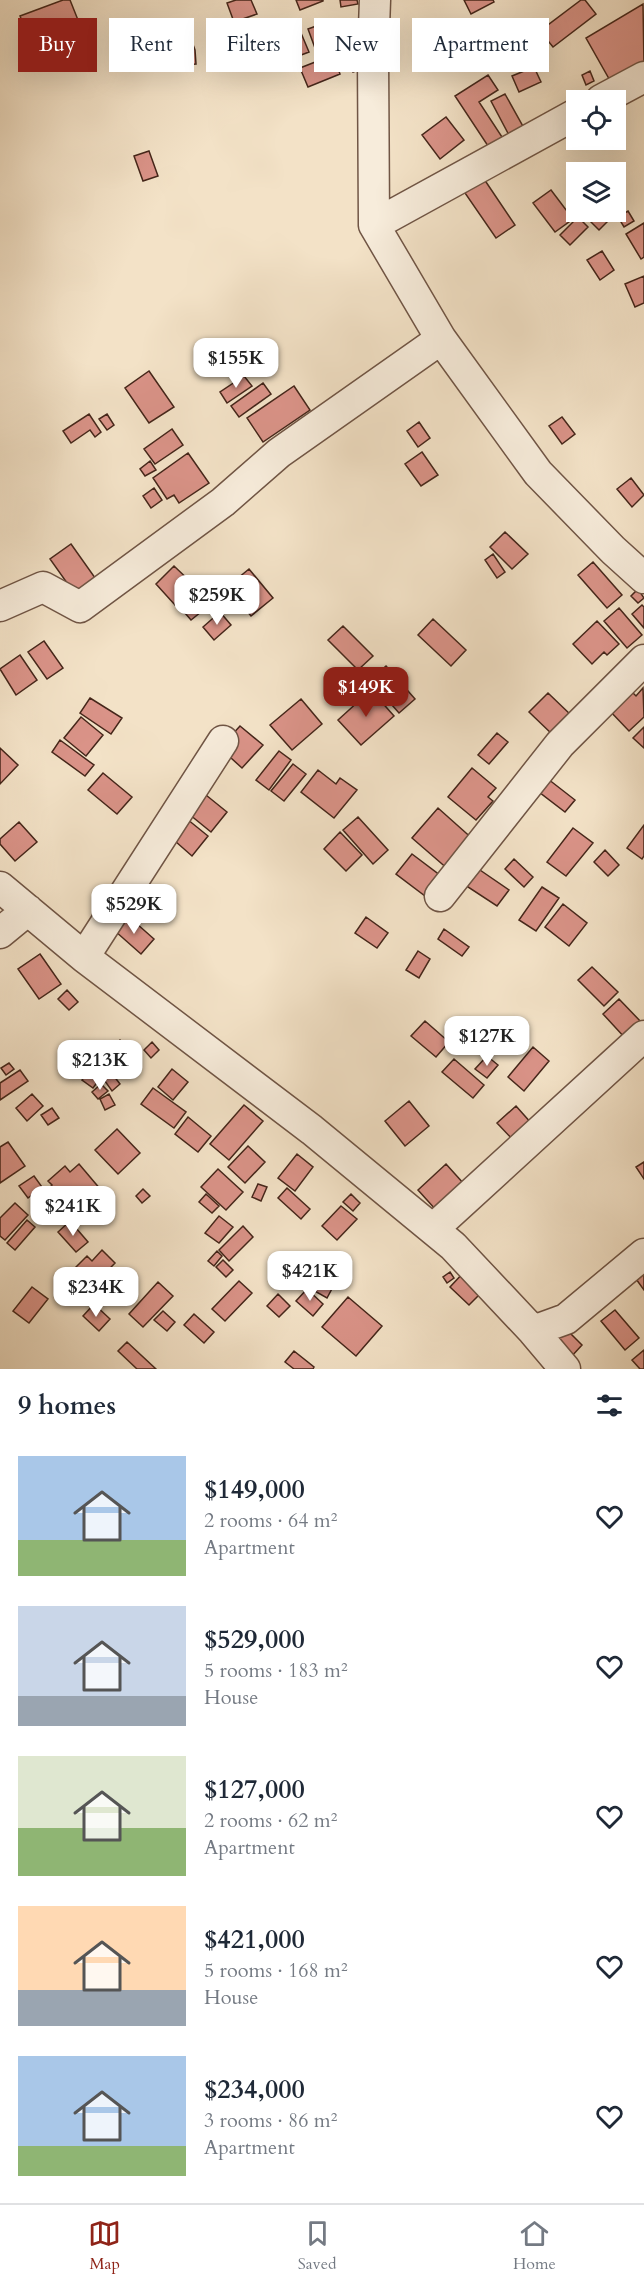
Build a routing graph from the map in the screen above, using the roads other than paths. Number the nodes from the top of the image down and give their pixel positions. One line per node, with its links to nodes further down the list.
1 (375, 0): 5 (street)
2 (644, 77): 3 (street)
3 (620, 90)
4 (566, 119): 5 (street)
5 (374, 225): 6 (street)
6 (441, 339): 7 (street); 8 (street)
7 (644, 579)
8 (0, 606)
9 (644, 660): 12 (street)
10 (223, 741): 15 (street)
11 (0, 887): 13 (street)
12 (440, 896)
13 (28, 910): 14 (street); 15 (street)
14 (0, 933)
15 (84, 957): 17 (street)
16 (644, 1036): 17 (street)
17 (434, 1229): 19 (street)
18 (644, 1254): 19 (street)
19 (533, 1331): 20 (street)
20 (565, 1369)

